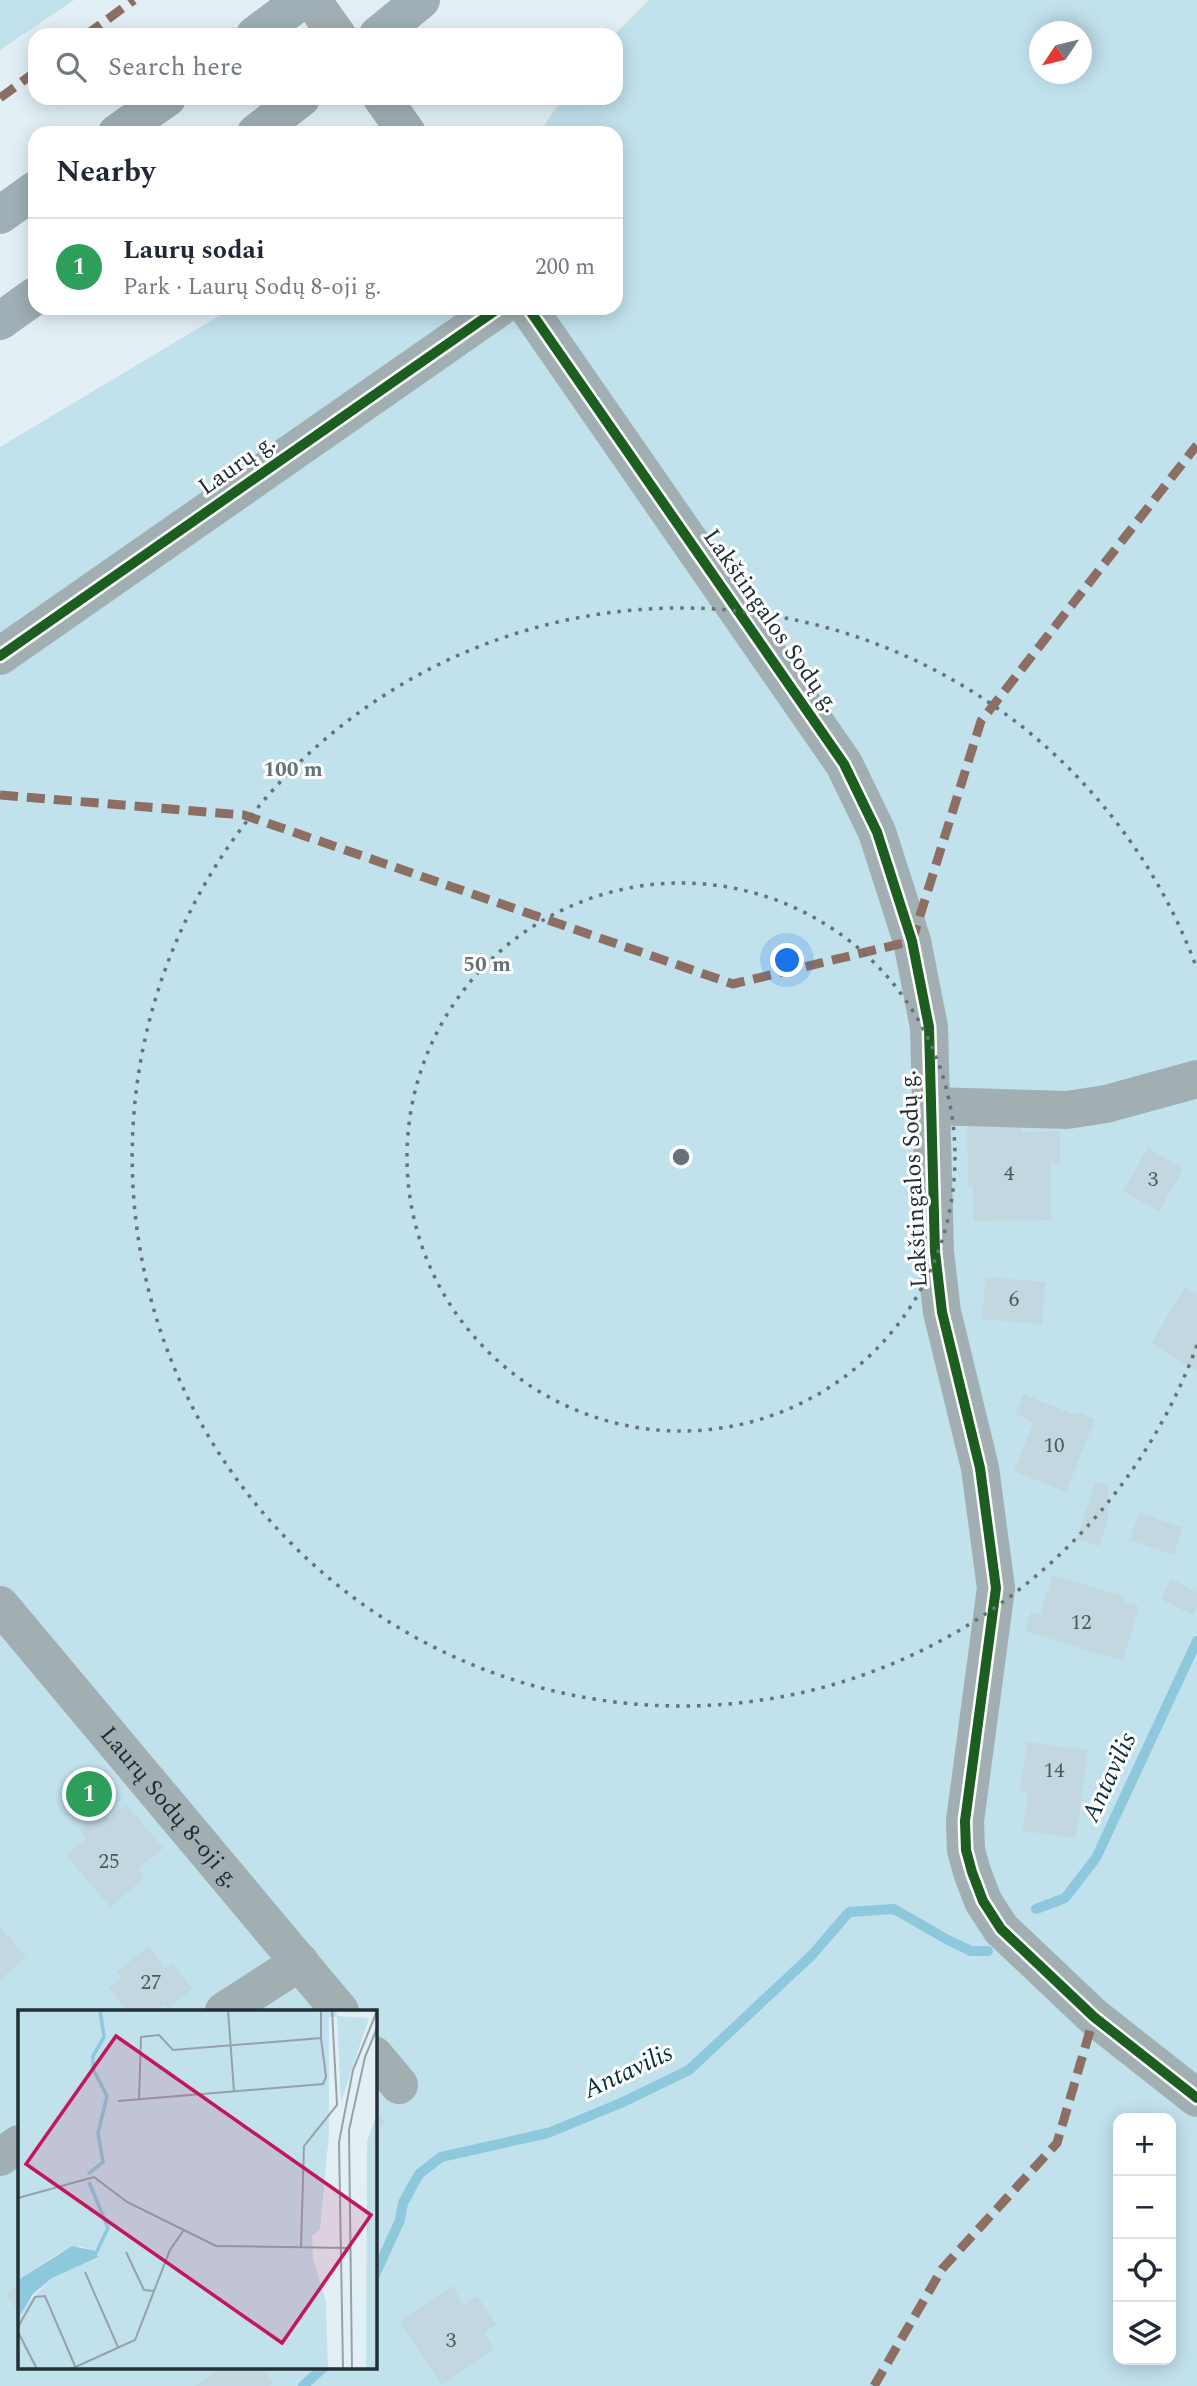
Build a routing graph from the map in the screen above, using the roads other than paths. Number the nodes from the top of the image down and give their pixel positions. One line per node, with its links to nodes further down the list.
1 (302, 0): 4 (main road)
2 (312, 0): 5 (street)
3 (421, 0): 6 (main road)
4 (264, 28)
5 (332, 28)
6 (387, 28)
7 (157, 105): 10 (main road)
8 (292, 105): 11 (main road)
9 (387, 105): 12 (street)
10 (127, 126)
11 (266, 126)
12 (402, 126)
13 (28, 195): 14 (main road)
14 (0, 215)
15 (28, 301): 18 (main road)
16 (489, 315): 19 (street, Laurų g.)
17 (533, 315): 21 (street, Lakštingalos Sodų g.)
18 (0, 321)
19 (0, 656)
20 (1197, 1079): 21 (street)
21 (930, 1106): 28 (street, Lakštingalos Sodų g.)
22 (0, 1605): 23 (street, Laurų Sodų 8-oji g.)
23 (300, 1962): 24 (street); 25 (street, Laurų Sodų 8-oji g.)
24 (226, 2010)
25 (339, 2010)
26 (376, 2057): 27 (street)
27 (399, 2085)
28 (1197, 2098)
29 (18, 2145): 30 (street)
30 (0, 2157)

